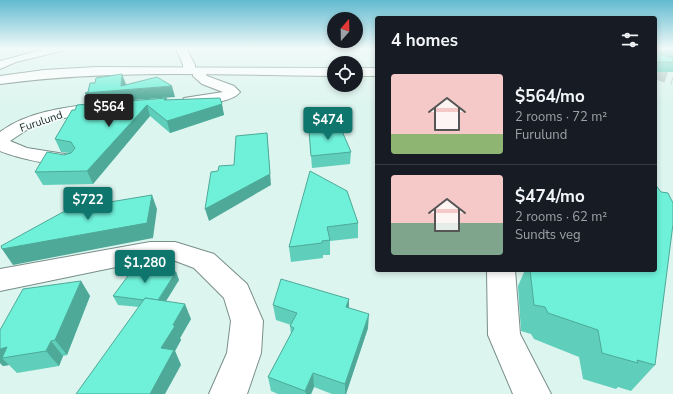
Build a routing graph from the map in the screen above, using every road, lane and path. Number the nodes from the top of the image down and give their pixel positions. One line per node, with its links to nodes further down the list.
1 (189, 66): 2 (street)
2 (194, 72): 3 (street); 6 (street); 7 (street)
3 (327, 72)
4 (363, 72): 5 (street)
5 (375, 72)
6 (0, 80)
7 (175, 103)
8 (119, 107): 9 (street, Furulund)
9 (0, 142): 10 (street, Furulund)
10 (70, 160)
11 (501, 272): 14 (street)
12 (0, 280): 13 (street)
13 (228, 394)
14 (532, 394)

